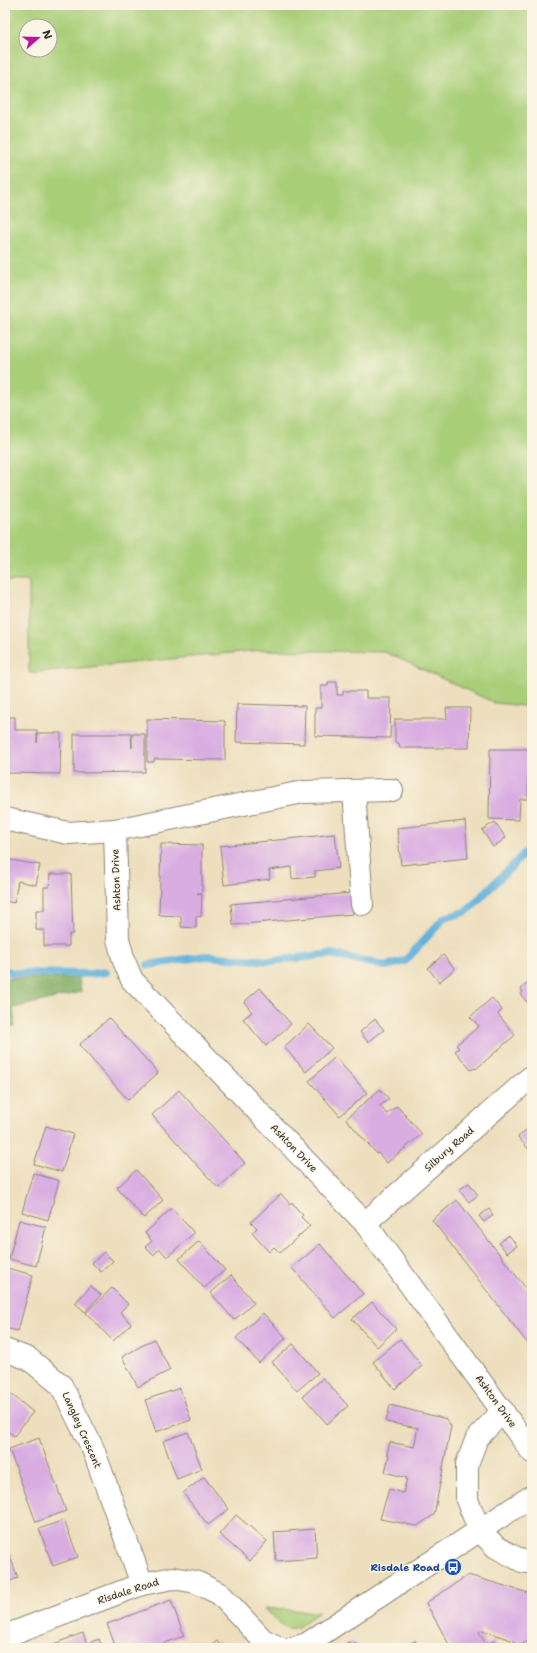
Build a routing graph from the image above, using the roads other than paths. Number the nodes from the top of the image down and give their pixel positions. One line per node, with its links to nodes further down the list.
1 (392, 790): 2 (street)
2 (354, 791): 4 (street); 5 (street)
3 (5, 819): 4 (street)
4 (115, 830): 7 (street, Ashton Drive)
5 (362, 904)
6 (532, 1076): 7 (street, Silbury Road)
7 (365, 1222): 9 (street, Ashton Drive)
8 (5, 1350): 14 (street, Langley Crescent)
9 (504, 1411): 10 (street, Ashton Drive); 12 (street)
10 (532, 1452)
11 (532, 1496): 12 (street)
12 (480, 1531): 13 (street); 17 (street)
13 (532, 1563)
14 (142, 1584): 15 (street, Risdale Road); 16 (street, Risdale Road)
15 (5, 1636)
16 (280, 1648)
17 (293, 1648)

